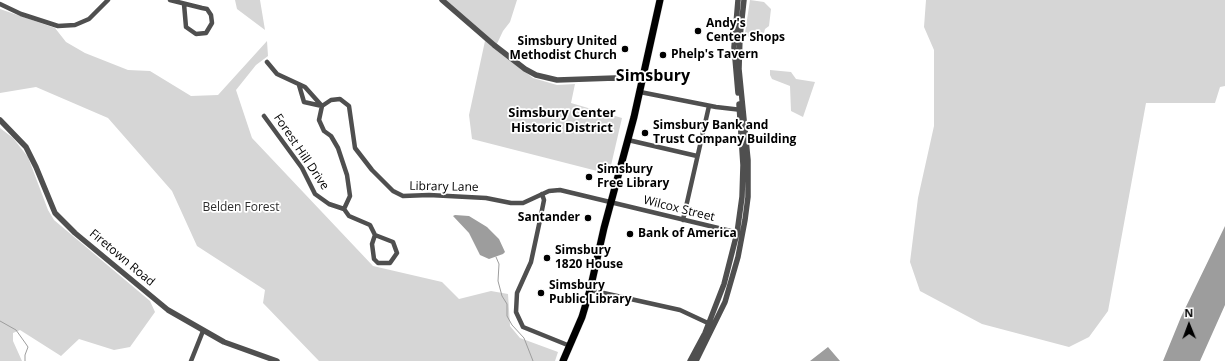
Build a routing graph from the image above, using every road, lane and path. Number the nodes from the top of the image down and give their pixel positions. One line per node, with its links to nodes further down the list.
1 (108, 0): 7 (street)
2 (170, 0): 8 (street)
3 (442, 0): 10 (street)
4 (660, 0): 10 (highway)
5 (738, 0): 15 (street)
6 (744, 0): 15 (street)
7 (0, 4)
8 (184, 4): 8 (street)
9 (267, 62): 11 (street)
10 (642, 79): 12 (highway)
11 (299, 85): 14 (street); 14 (street)
12 (640, 92): 13 (street); 18 (highway)
13 (707, 105): 15 (street); 19 (street)
14 (322, 106): 20 (street, Library Lane); 22 (street)
15 (742, 110): 24 (street)
16 (264, 116): 22 (street, Forest Hill Drive)
17 (0, 120): 28 (street, Firetown Road)
18 (628, 140): 19 (street); 21 (highway)
19 (698, 156): 23 (street)
20 (542, 194): 21 (street, Library Lane); 29 (street)
21 (612, 202): 23 (street, Wilcox Street); 26 (highway)
22 (344, 210): 25 (street)
23 (682, 220): 24 (street, Wilcox Street)
24 (740, 234): 27 (street)
25 (375, 235): 25 (street)
26 (590, 290): 27 (street); 29 (highway)
27 (711, 325): 33 (street); 34 (street)
28 (203, 331): 30 (street); 31 (street, Firetown Road)
29 (570, 346): 32 (highway)
30 (191, 361)
31 (277, 361)
32 (563, 361)
33 (690, 361)
34 (696, 361)

